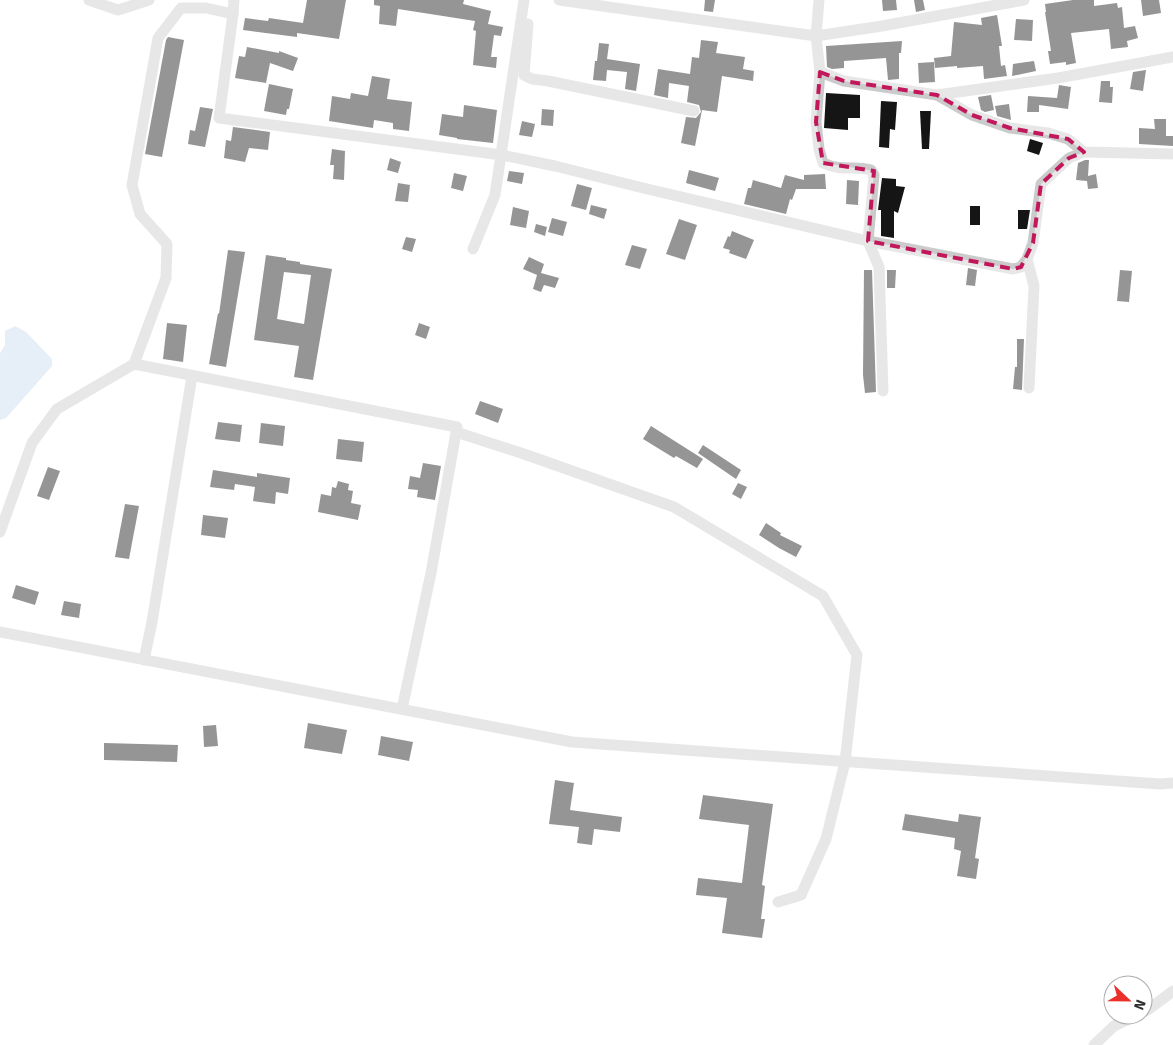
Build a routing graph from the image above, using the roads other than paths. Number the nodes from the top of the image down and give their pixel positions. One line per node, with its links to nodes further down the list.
1 (89, 0): 2 (street)
2 (149, 0)
3 (179, 0): 9 (street)
4 (234, 0): 10 (street)
5 (525, 0): 15 (street); 18 (street)
6 (559, 0): 11 (street)
7 (819, 0): 11 (street)
8 (1024, 0): 11 (street)
9 (206, 8): 10 (street); 22 (street)
10 (233, 14): 18 (street)
11 (816, 36): 13 (street)
12 (1173, 57): 14 (street)
13 (820, 72): 14 (street); 19 (street)
14 (937, 95): 16 (street)
15 (694, 111)
16 (1084, 152): 17 (street); 21 (street)
17 (1173, 154)
18 (502, 155): 19 (street); 20 (street)
19 (868, 241): 21 (street); 25 (street)
20 (473, 249)
21 (1027, 259): 24 (street)
22 (134, 364): 23 (street); 27 (street)
23 (192, 376): 26 (street); 29 (street)
24 (1029, 388)
25 (883, 391)
26 (456, 432): 30 (street); 31 (street)
27 (0, 532)
28 (0, 632): 29 (street)
29 (144, 660): 30 (street)
30 (402, 710): 31 (street)
31 (845, 762): 32 (street); 33 (street)
32 (1173, 783)
33 (778, 902)
34 (1173, 991): 35 (street)
35 (1153, 1007)
36 (1116, 1025): 37 (street)
37 (1094, 1045)

